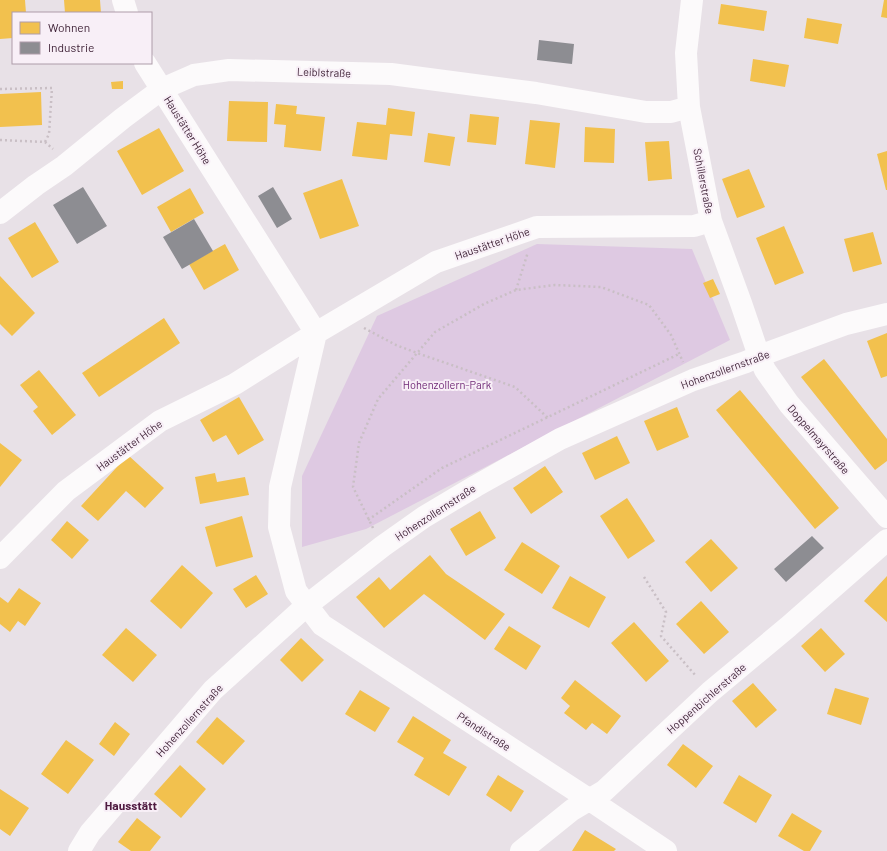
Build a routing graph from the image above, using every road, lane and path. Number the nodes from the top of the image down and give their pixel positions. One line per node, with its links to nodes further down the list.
1 (123, 0): 3 (street)
2 (692, 0): 7 (street, Schillerstraße)
3 (127, 12)
4 (146, 64): 6 (street, Haustätter Höhe)
5 (0, 89): 9 (path)
6 (162, 89): 7 (street, Leiblstraße); 10 (street, Leiblstraße); 17 (street, Haustätter Höhe)
7 (689, 107): 12 (street, Schillerstraße)
8 (0, 140): 9 (path)
9 (45, 142): 10 (path)
10 (64, 166): 11 (street, Leiblstraße)
11 (0, 213)
12 (711, 221): 13 (street, Haustätter Höhe); 20 (street, Schillerstraße)
13 (536, 227): 14 (path); 16 (street, Haustätter Höhe)
14 (516, 290): 18 (path); 19 (path)
15 (887, 314): 20 (street, Hohenzollernstraße)
16 (344, 317): 17 (street, Haustätter Höhe); 18 (path)
17 (316, 333): 28 (street, Haustätter Höhe); 30 (street)
18 (417, 353): 22 (path); 25 (path)
19 (679, 354): 21 (path); 22 (path)
20 (759, 356): 21 (street, Hohenzollernstraße); 24 (street, Doppelmayrstraße)
21 (693, 380): 23 (street, Hohenzollernstraße)
22 (547, 417): 23 (path); 25 (path)
23 (560, 439): 27 (street, Hohenzollernstraße)
24 (887, 517)
25 (368, 520): 27 (path)
26 (887, 540): 31 (street, Hoppenbichlerstraße)
27 (384, 546): 30 (street, Hohenzollernstraße)
28 (0, 558)
29 (644, 577): 31 (path)
30 (306, 606): 32 (street, Pfandlstraße); 33 (street, Hohenzollernstraße)
31 (710, 692): 32 (street, Hoppenbichlerstraße)
32 (590, 800): 34 (street, Hoppenbichlerstraße); 35 (street, Pfandlstraße)
33 (79, 851)
34 (521, 851)
35 (666, 851)

